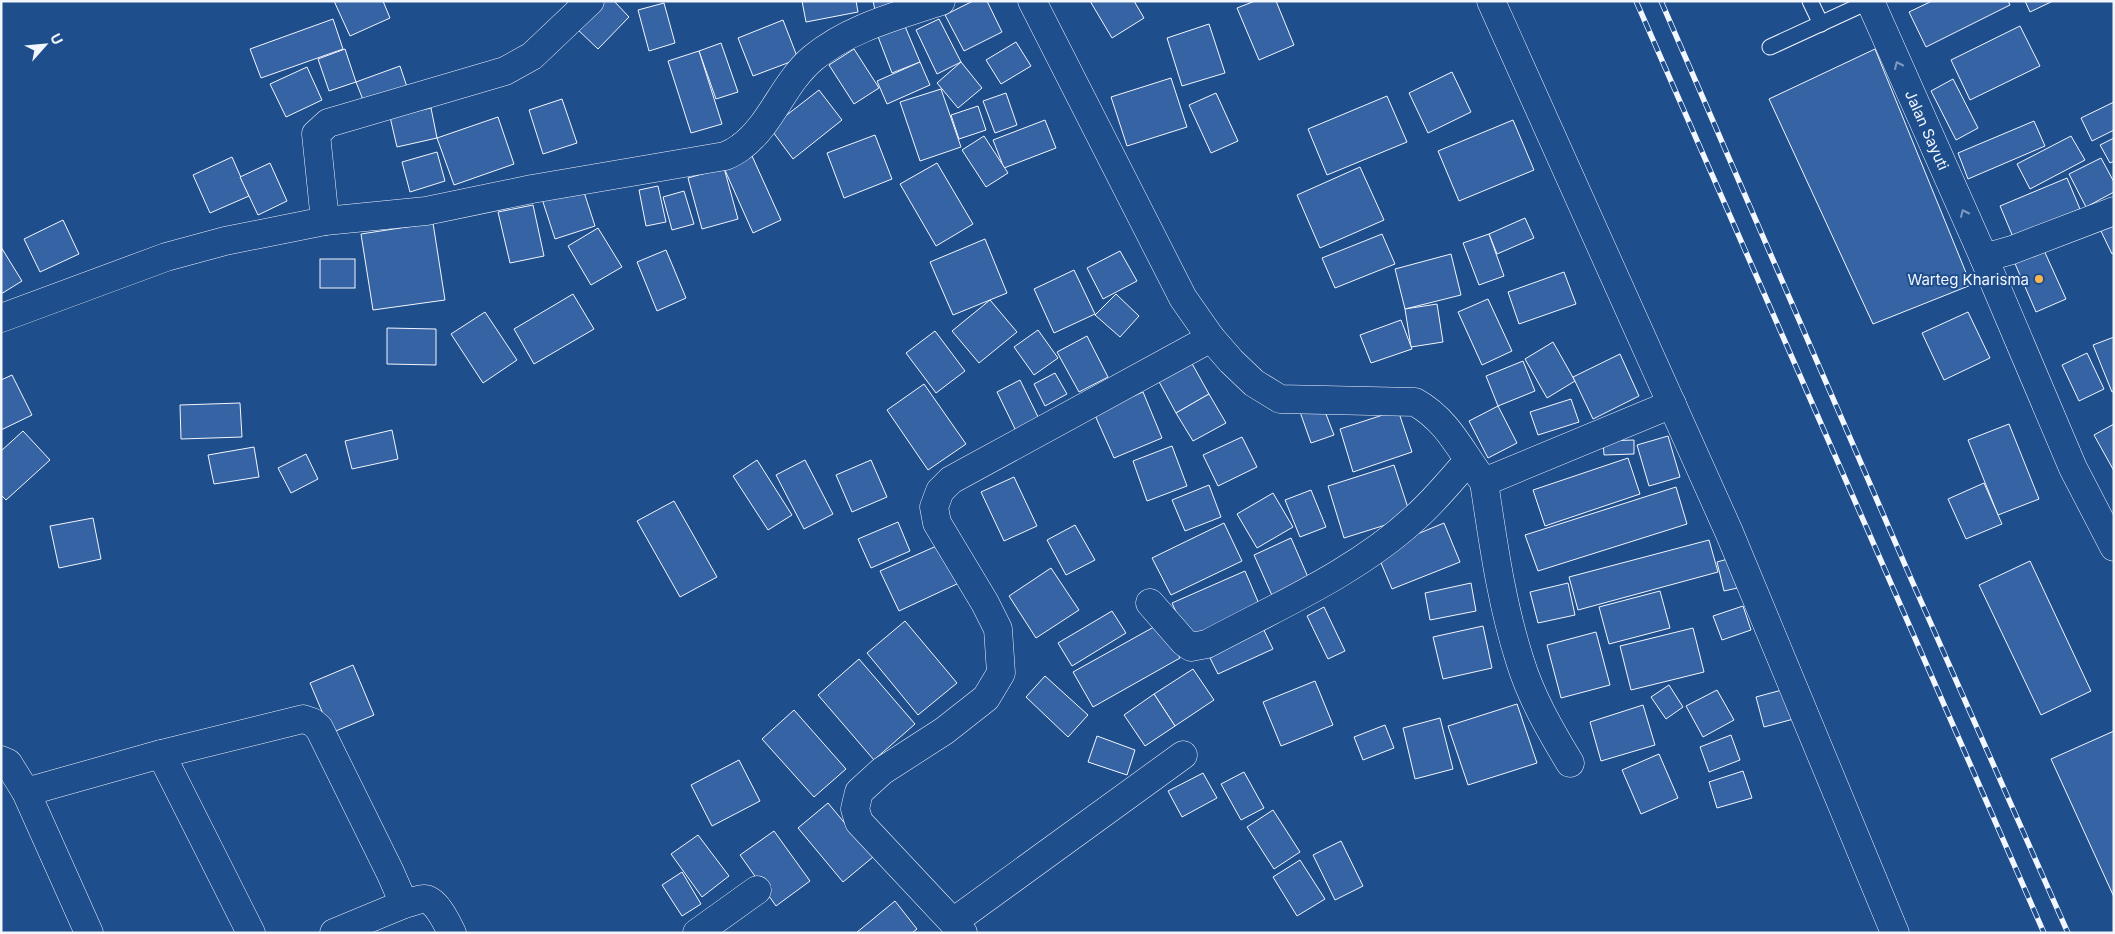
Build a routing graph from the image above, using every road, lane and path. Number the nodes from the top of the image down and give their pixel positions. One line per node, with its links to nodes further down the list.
1 (590, 1): 10 (street)
2 (941, 1): 10 (street)
3 (1032, 1): 13 (street)
4 (1491, 1): 14 (street)
5 (1810, 1): 7 (lane)
6 (1870, 1): 7 (lane); 11 (street, Jalan Sayuti, one-way to 6)
7 (1821, 24): 8 (lane)
8 (1770, 47)
9 (2114, 210): 11 (street)
10 (325, 221): 12 (street)
11 (1984, 258): 16 (street, Jalan Sayuti)
12 (1, 318)
13 (1211, 338): 15 (street); 25 (street)
14 (1672, 404): 15 (street); 31 (street)
15 (1476, 471): 17 (street); 21 (street)
16 (2114, 547)
17 (1150, 603)
18 (160, 754): 22 (street); 24 (street); 27 (street)
19 (1183, 755): 25 (street)
20 (1, 760): 22 (street)
21 (1570, 763)
22 (26, 792): 26 (street)
23 (758, 890): 30 (street)
24 (404, 904): 28 (street); 29 (street)
25 (958, 928)
26 (89, 933)
27 (251, 933)
28 (334, 933)
29 (452, 933)
30 (697, 933)
31 (1896, 933)

